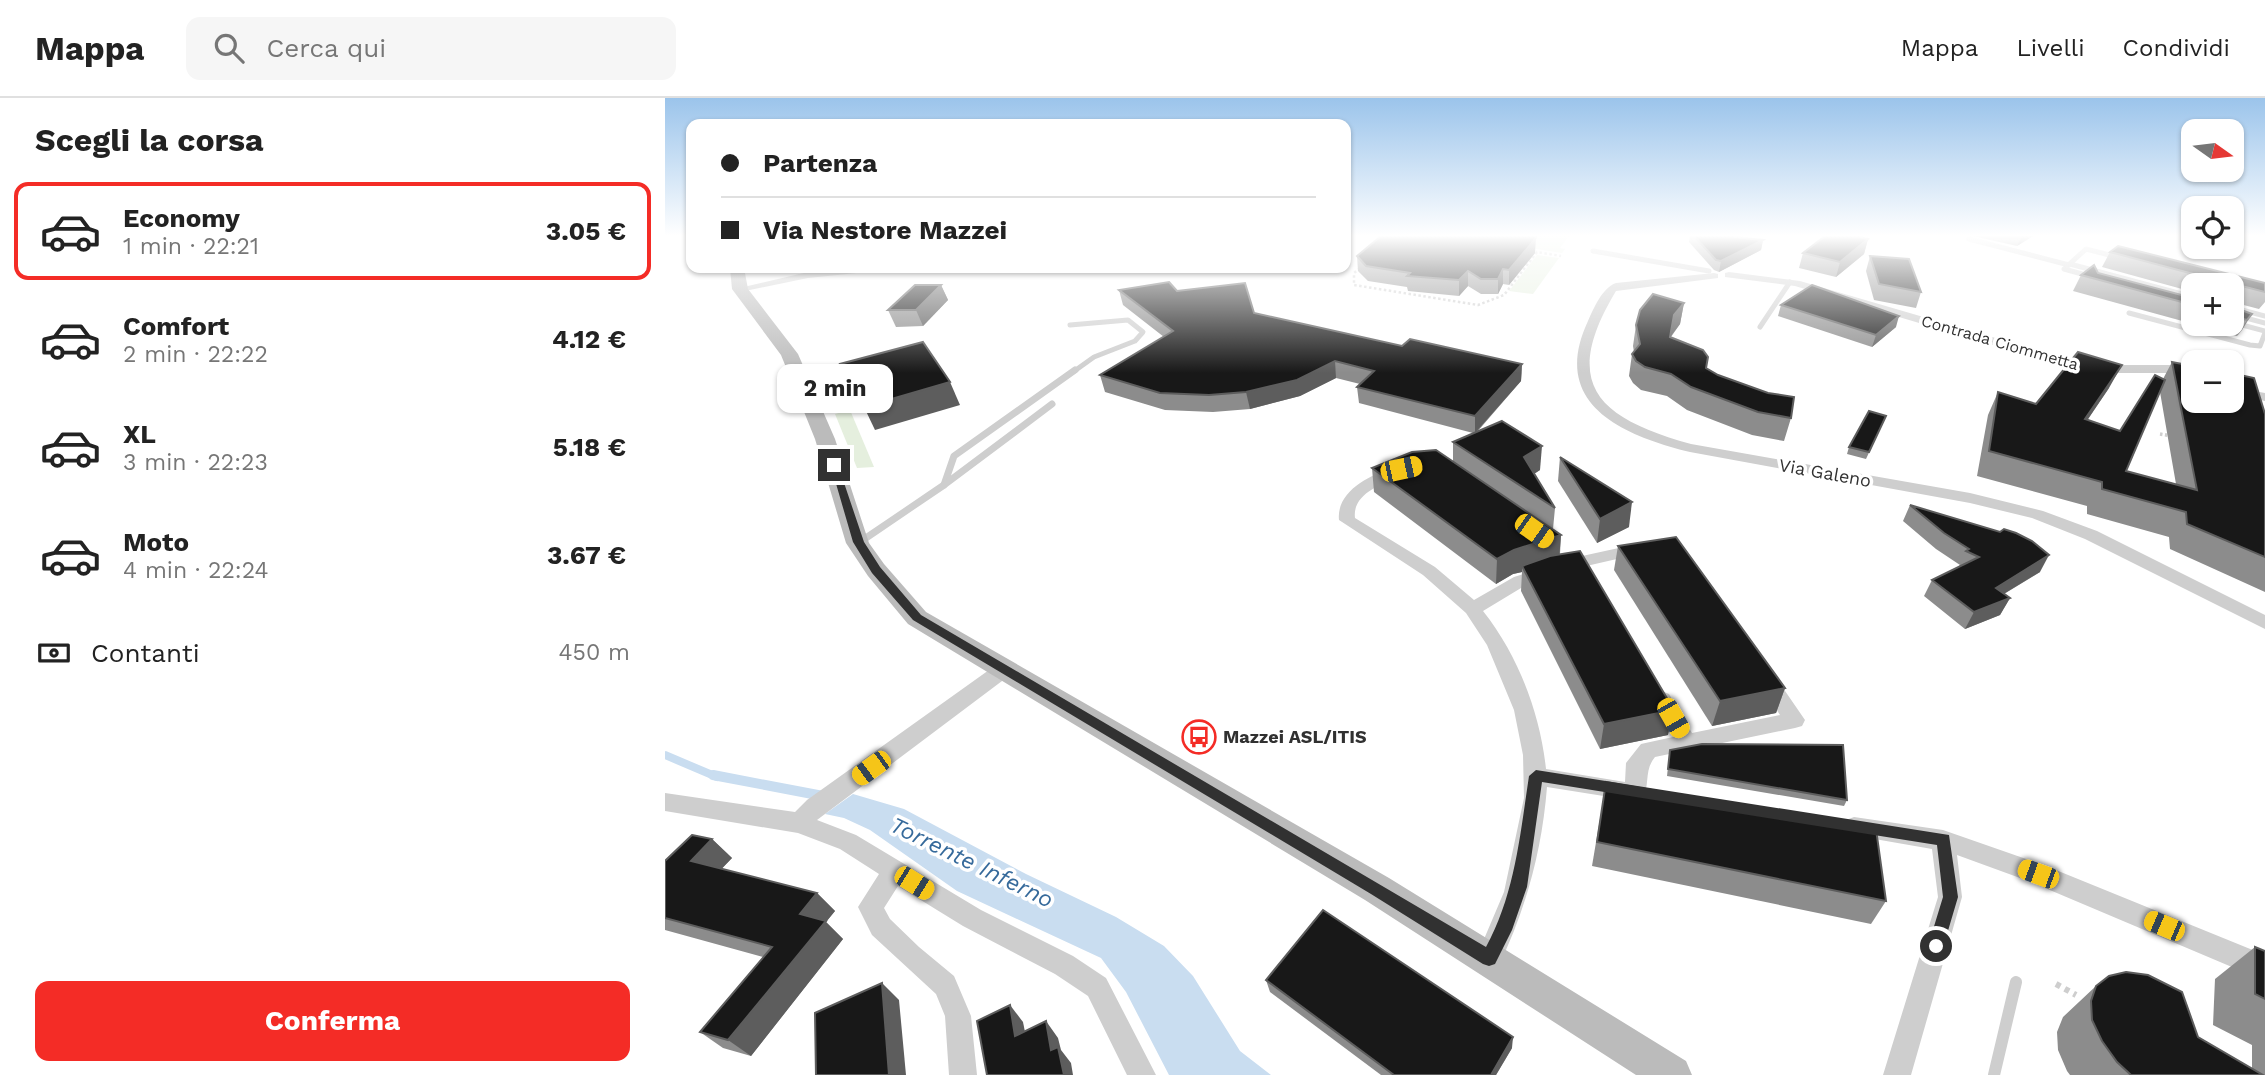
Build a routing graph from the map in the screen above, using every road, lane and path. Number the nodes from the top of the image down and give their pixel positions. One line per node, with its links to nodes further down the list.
1 (740, 282): 30 (street)
2 (1354, 282): 3 (path)
3 (1514, 282)
4 (1653, 282): 35 (street, Via Galeno)
5 (1786, 282): 6 (street, Contrada Ciommetta)
6 (1790, 282): 20 (lane); 22 (street, Contrada Ciommetta)
7 (2087, 282): 10 (lane)
8 (2119, 282): 12 (lane)
9 (2131, 282): 11 (lane)
10 (2099, 285)
11 (2181, 294)
12 (2181, 300)
13 (2244, 310): 15 (lane)
14 (2129, 313): 21 (lane)
15 (2265, 316)
16 (2244, 317): 17 (lane)
17 (2265, 323)
18 (1070, 326): 29 (lane)
19 (2244, 326): 21 (lane)
20 (1760, 327)
21 (2265, 332)
22 (2181, 369)
23 (2244, 391): 24 (street)
24 (2265, 397)
25 (1052, 404): 29 (lane)
26 (2160, 433): 27 (path)
27 (2173, 436)
28 (1410, 467): 34 (street)
29 (944, 485): 30 (lane)
30 (859, 542): 37 (street)
31 (1656, 544): 33 (street)
32 (1556, 547): 33 (street)
33 (1585, 568): 34 (street)
34 (1473, 609): 40 (street)
35 (2265, 624)
36 (1756, 664): 39 (street)
37 (1003, 670): 44 (street); 48 (street)
38 (1652, 682): 39 (street)
39 (1686, 741): 41 (street)
40 (1536, 776): 41 (street); 48 (street)
41 (1635, 792): 42 (street)
42 (1661, 796)
43 (665, 802): 44 (street)
44 (807, 815): 47 (street)
45 (1833, 824): 46 (street)
46 (1943, 840): 49 (street); 56 (street)
47 (895, 870): 53 (street); 54 (street)
48 (1489, 958): 55 (street)
49 (2265, 968)
50 (2016, 982): 57 (lane)
51 (2056, 984): 52 (path)
52 (2076, 995)
53 (963, 1075)
54 (1142, 1075)
55 (1672, 1075)
56 (1898, 1075)
57 (1995, 1075)

